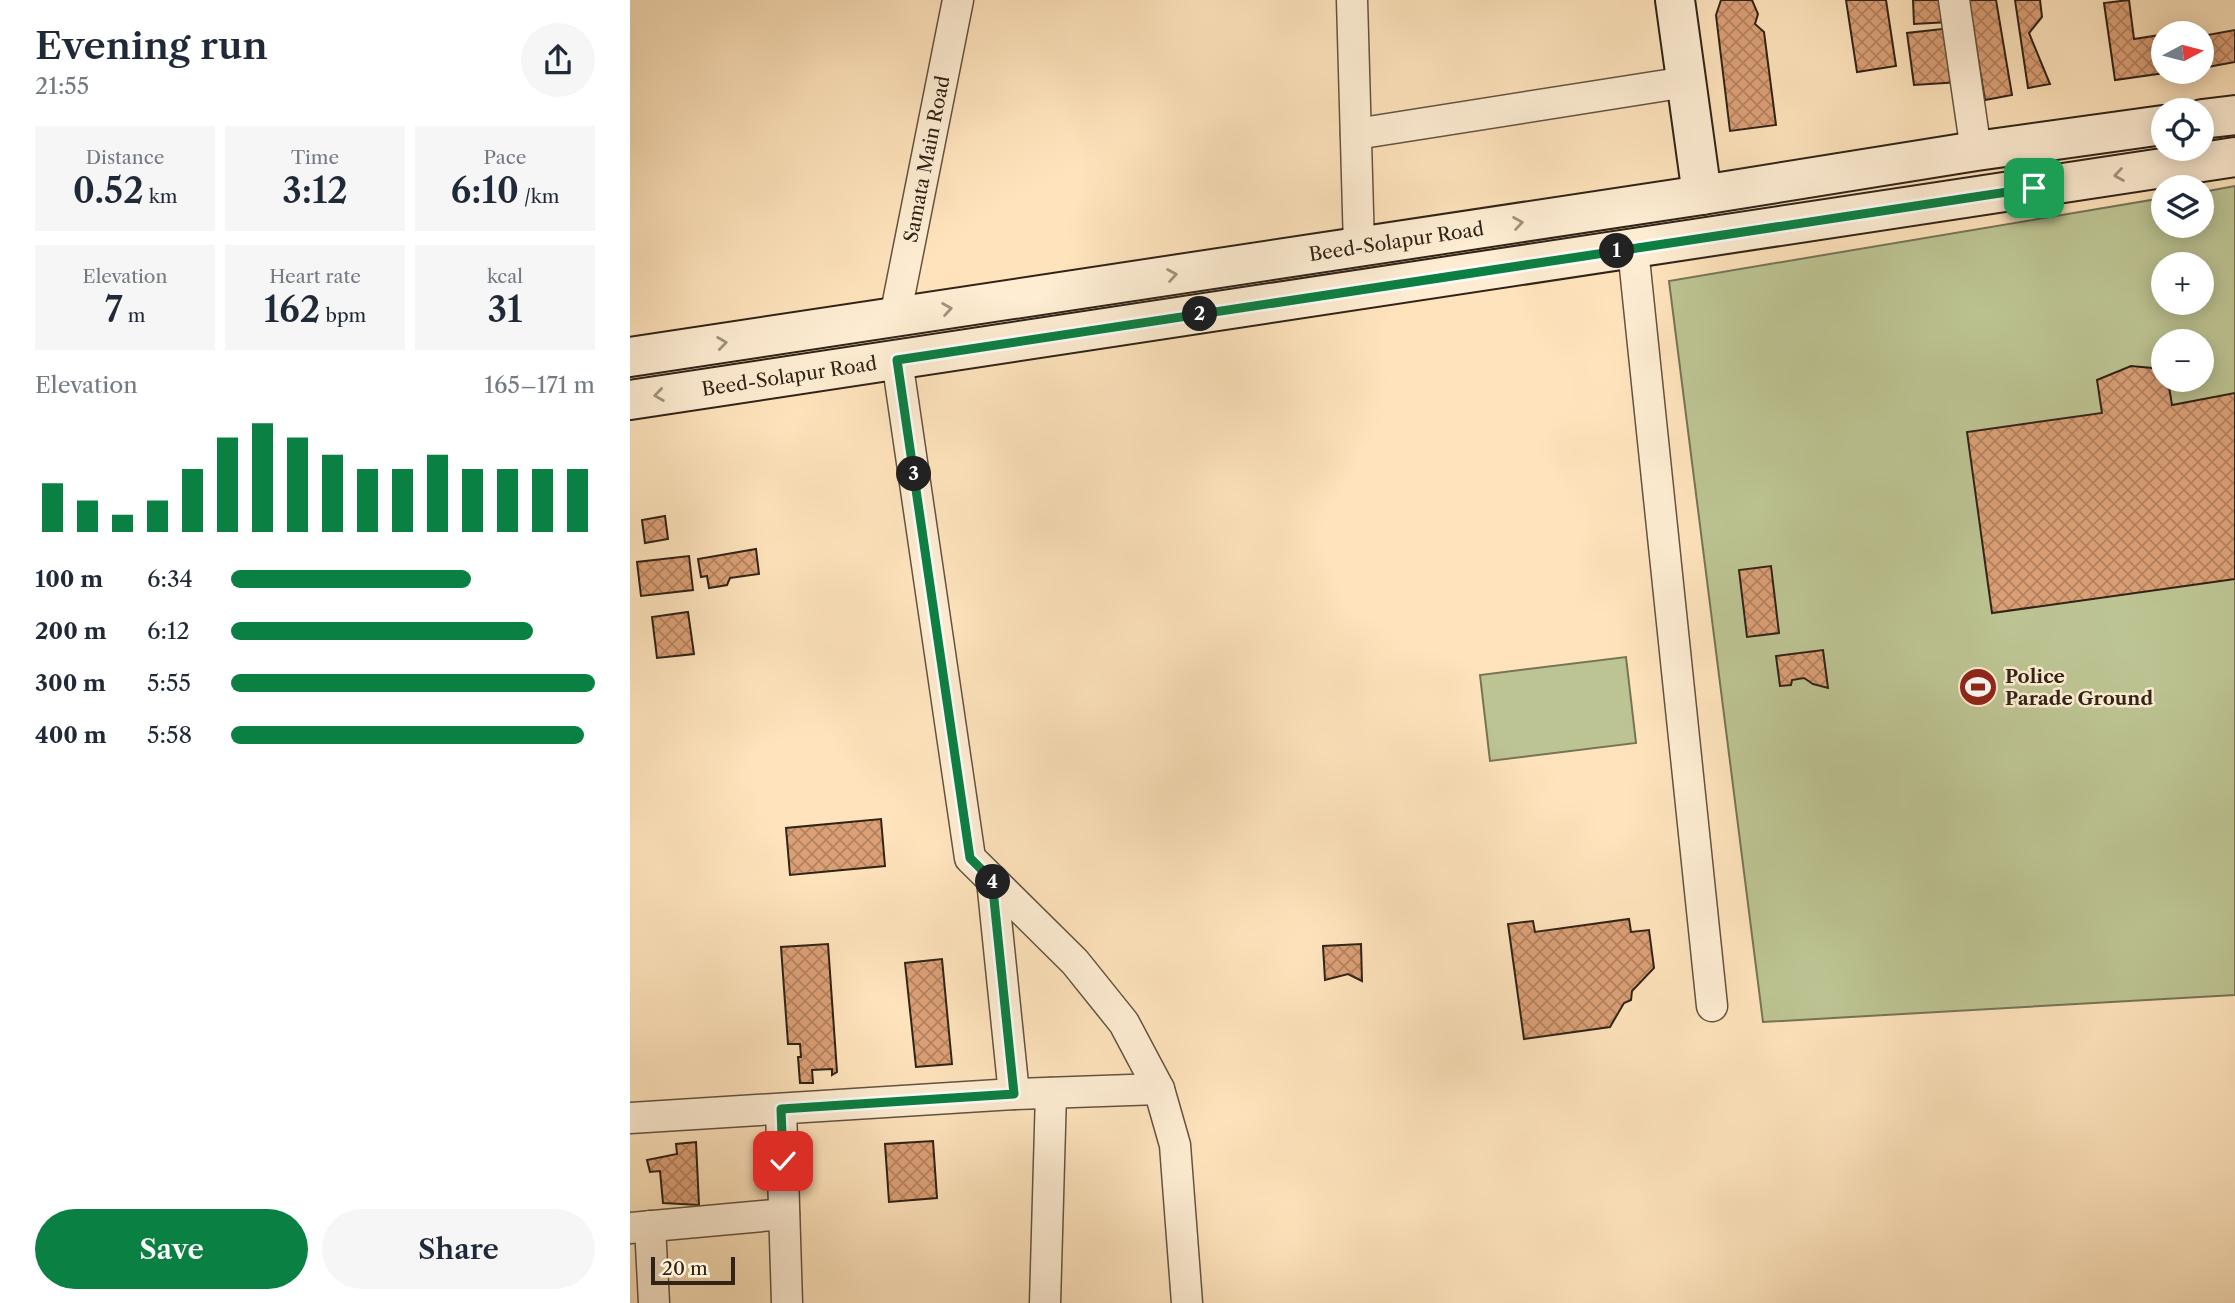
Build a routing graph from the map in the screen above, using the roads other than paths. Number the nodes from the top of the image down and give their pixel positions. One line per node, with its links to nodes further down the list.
1 (958, 0): 15 (street, Samata Main Road)
2 (1352, 0): 9 (street)
3 (1675, 0): 5 (main road)
4 (1954, 0): 10 (street)
5 (1686, 82): 9 (street); 12 (main road)
6 (2235, 115): 7 (main road)
7 (2214, 118)
8 (2151, 127): 10 (main road, Beed-Solapur Road)
9 (1356, 134): 13 (street)
10 (1976, 151): 12 (main road, Beed-Solapur Road)
11 (2235, 158): 14 (main road, Beed-Solapur Road, one-way to 14)
12 (1702, 195): 13 (main road, Beed-Solapur Road, one-way to 12)
13 (1359, 247): 15 (main road, Beed-Solapur Road, one-way to 13)
14 (1633, 248): 17 (main road, Beed-Solapur Road); 20 (street)
15 (895, 317): 16 (main road, Beed-Solapur Road, one-way to 15)
16 (630, 357)
17 (897, 360): 18 (main road, Beed-Solapur Road, one-way to 18); 19 (street)
18 (630, 400)
19 (992, 880): 21 (street); 23 (street)
20 (1712, 1006)
21 (1159, 1089): 22 (street); 31 (street)
22 (1051, 1093): 23 (street); 30 (street)
23 (1014, 1094): 24 (street)
24 (781, 1109): 25 (street); 26 (street)
25 (630, 1118)
26 (784, 1214): 27 (street); 29 (street)
27 (640, 1227): 28 (street)
28 (654, 1303)
29 (787, 1303)
30 (1045, 1303)
31 (1187, 1303)

